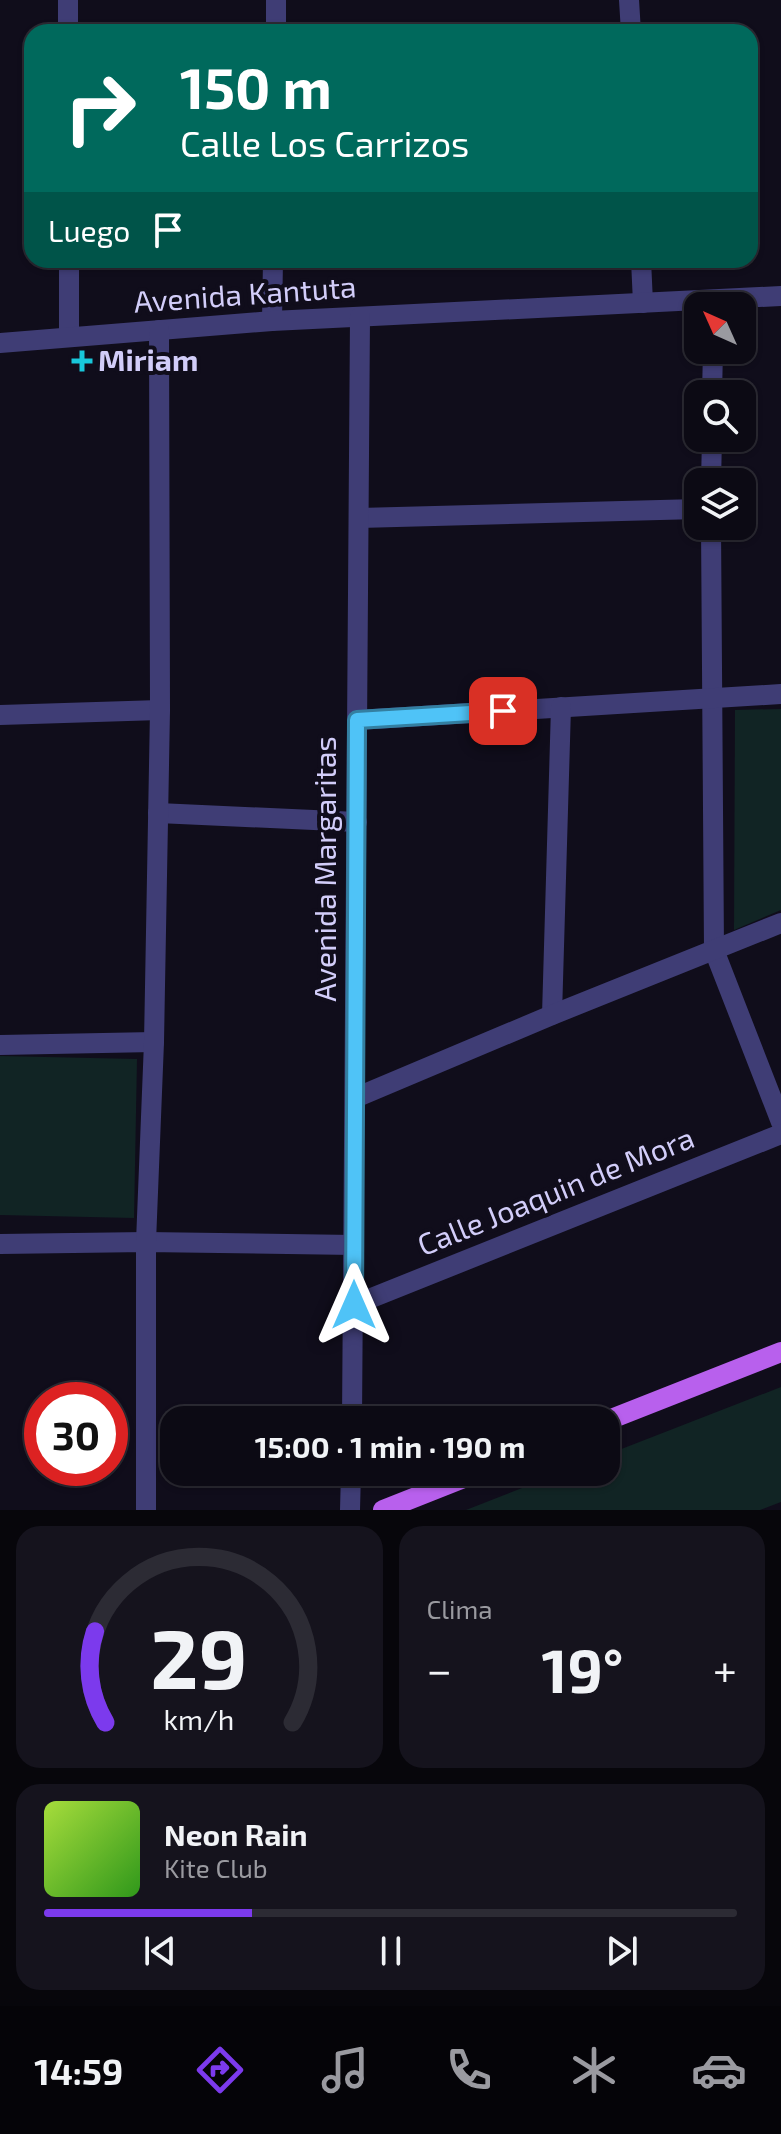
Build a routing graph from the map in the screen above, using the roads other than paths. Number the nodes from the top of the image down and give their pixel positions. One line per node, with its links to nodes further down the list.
1 (68, 0): 4 (street)
2 (276, 0): 5 (street)
3 (629, 0): 6 (street)
4 (68, 24)
5 (276, 24)
6 (630, 24)
7 (69, 268): 17 (street)
8 (273, 268): 15 (street)
9 (641, 268): 12 (street)
10 (781, 296): 11 (street, Avenida Kantuta)
11 (756, 299)
12 (643, 303): 13 (street, Avenida Kantuta); 14 (street, Avenida Kantuta)
13 (684, 303)
14 (360, 317): 15 (street, Avenida Kantuta); 20 (street, Avenida Margaritas)
15 (272, 321): 16 (street, Avenida Kantuta)
16 (159, 330): 17 (street, Avenida Kantuta); 25 (street)
17 (69, 337): 18 (street, Avenida Kantuta)
18 (0, 343)
19 (684, 509): 20 (street)
20 (359, 518): 27 (street, Avenida Margaritas)
21 (711, 540): 23 (street)
22 (781, 694): 23 (street)
23 (713, 697): 24 (street); 31 (street)
24 (561, 707): 27 (street); 32 (street)
25 (160, 710): 26 (street); 28 (street)
26 (0, 715)
27 (357, 720): 29 (street, Avenida Margaritas)
28 (158, 813): 29 (street); 33 (street)
29 (357, 822): 35 (street, Avenida Margaritas)
30 (781, 923): 31 (street)
31 (714, 950): 32 (street); 36 (street)
32 (552, 1015): 35 (street)
33 (154, 1042): 34 (street); 38 (street)
34 (0, 1045)
35 (355, 1098): 40 (street, Avenida Margaritas)
36 (781, 1122)
37 (781, 1134): 41 (street, Calle Joaquin de Mora)
38 (146, 1242): 39 (street); 40 (street); 47 (street)
39 (0, 1244)
40 (354, 1245): 41 (street, Avenida Margaritas)
41 (354, 1305): 43 (street, Avenida Margaritas)
42 (781, 1352): 44 (main road)
43 (352, 1406)
44 (620, 1415)
45 (351, 1486): 48 (street)
46 (444, 1486): 49 (main road)
47 (146, 1510)
48 (350, 1510)
49 (383, 1510)

